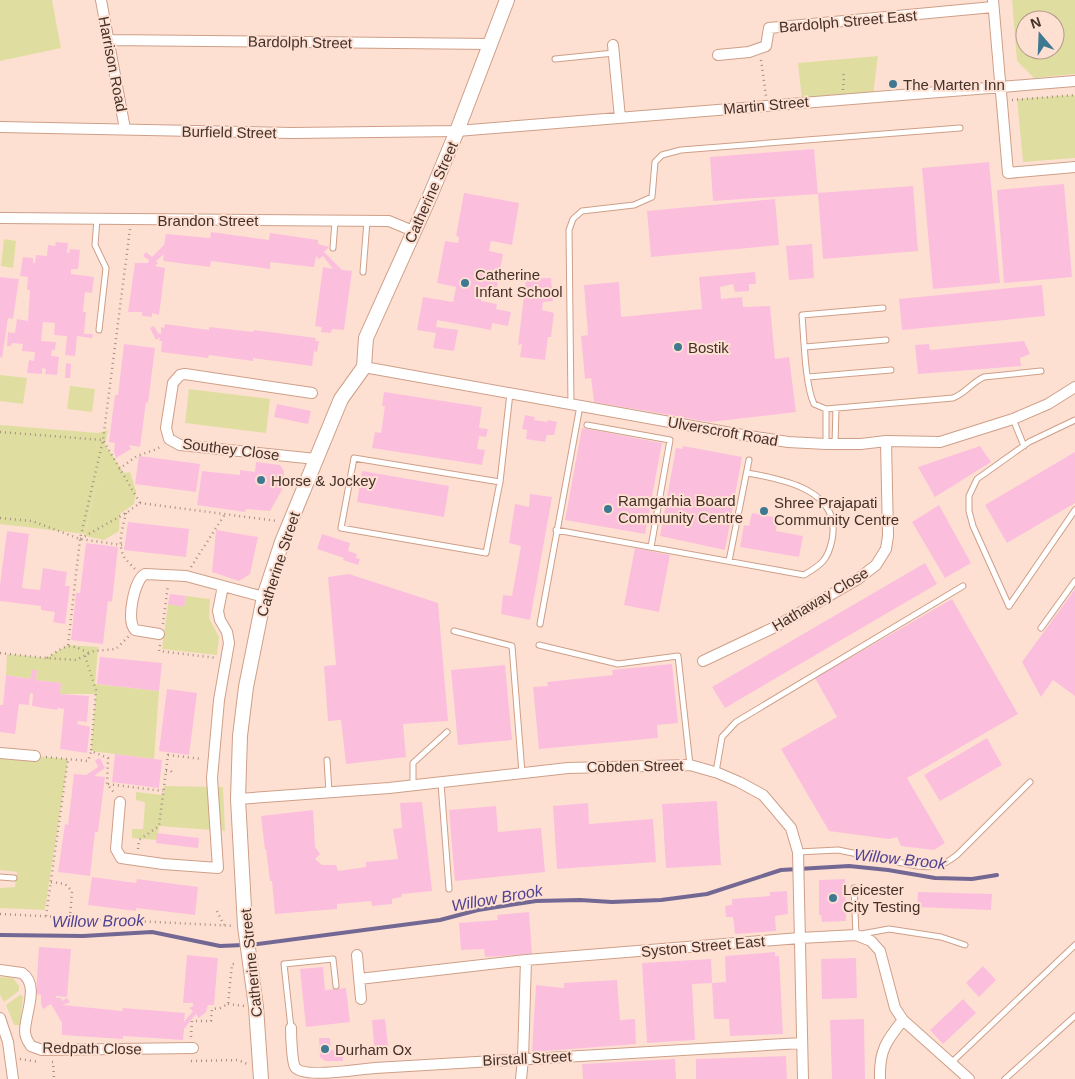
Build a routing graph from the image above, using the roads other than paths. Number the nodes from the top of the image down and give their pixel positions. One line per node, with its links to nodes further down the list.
1 (101, 0): 4 (street, Harrison Road)
2 (507, 0): 5 (street, Catherine Street)
3 (993, 4): 7 (street, Bardolph Street East); 10 (street)
4 (108, 40): 5 (street, Bardolph Street); 14 (street, Harrison Road)
5 (491, 44): 15 (street, Catherine Street)
6 (613, 49): 8 (lane); 11 (street)
7 (718, 55)
8 (556, 59)
9 (1075, 81): 10 (street, Martin Street)
10 (1001, 87): 11 (street, Martin Street); 16 (street)
11 (620, 118): 15 (street, Martin Street)
12 (0, 127): 14 (street, Burfield Street)
13 (960, 128): 35 (lane)
14 (125, 129): 15 (street, Burfield Street)
15 (458, 131): 21 (street, Catherine Street)
16 (1075, 167)
17 (0, 218): 18 (street, Brandon Street)
18 (97, 219): 19 (street, Brandon Street); 25 (lane)
19 (334, 221): 20 (street, Brandon Street); 22 (lane)
20 (367, 221): 21 (street, Brandon Street); 23 (lane)
21 (413, 231): 28 (street, Catherine Street)
22 (333, 248)
23 (363, 272)
24 (883, 308): 27 (lane)
25 (99, 330)
26 (886, 340): 27 (lane)
27 (805, 347): 31 (lane)
28 (364, 367): 34 (street, Ulverscroft Road); 44 (street, Catherine Street)
29 (891, 370): 31 (lane)
30 (1040, 371): 36 (lane)
31 (808, 377): 37 (lane)
32 (1075, 387): 38 (street, Ulverscroft Road)
33 (312, 393): 44 (street, Southey Close)
34 (510, 393): 35 (street, Ulverscroft Road); 47 (lane)
35 (576, 405): 42 (street, Ulverscroft Road); 49 (lane)
36 (836, 408): 37 (lane); 42 (lane)
37 (826, 409): 42 (lane)
38 (1012, 418): 41 (street, Ulverscroft Road); 43 (lane)
39 (1075, 420): 43 (lane)
40 (586, 425): 50 (lane)
41 (886, 441): 42 (street, Ulverscroft Road); 61 (street, Hathaway Close)
42 (831, 444)
43 (1024, 446): 48 (lane)
44 (316, 459): 55 (street, Catherine Street)
45 (749, 460): 46 (lane)
46 (747, 472): 51 (lane); 51 (lane)
47 (500, 482): 47 (lane)
48 (1075, 510)
49 (556, 530): 50 (lane); 56 (lane)
50 (651, 547): 51 (lane)
51 (729, 561)
52 (1075, 581): 57 (lane)
53 (223, 586): 55 (street); 59 (street); 74 (street)
54 (964, 586): 67 (lane)
55 (264, 597): 73 (street, Catherine Street)
56 (540, 624)
57 (1041, 628)
58 (454, 631): 68 (lane)
59 (161, 633)
60 (539, 645): 66 (lane)
61 (703, 661)
62 (447, 732): 71 (lane)
63 (0, 753): 64 (street)
64 (35, 756)
65 (327, 760): 72 (lane)
66 (690, 765): 67 (street, Cobden Street); 68 (street, Cobden Street)
67 (716, 772): 75 (street, Cobden Street)
68 (522, 773): 69 (street, Cobden Street)
69 (440, 782): 71 (street, Cobden Street); 79 (lane)
70 (1030, 782): 75 (lane)
71 (414, 785): 72 (street, Cobden Street)
72 (329, 792): 73 (street, Cobden Street)
73 (238, 799): 98 (street, Catherine Street)
74 (120, 802)
75 (798, 852): 81 (street, Cobden Street)
76 (0, 877): 77 (lane)
77 (14, 878)
78 (854, 888): 80 (lane)
79 (449, 889)
80 (856, 935): 81 (street, Syston Street East); 82 (lane); 92 (street)
81 (800, 938): 85 (street, Syston Street East); 94 (street, Cobden Street)
82 (965, 944)
83 (1075, 945): 97 (lane)
84 (357, 955): 87 (street)
85 (526, 960): 87 (street, Syston Street East); 96 (street)
86 (0, 970): 95 (street, Redpath Close)
87 (359, 979): 89 (street)
88 (336, 986): 93 (lane)
89 (361, 999)
90 (1075, 1016): 104 (lane)
91 (0, 1018): 99 (street)
92 (903, 1020): 97 (street); 102 (street)
93 (291, 1028): 96 (street, Birstall Street)
94 (802, 1043): 96 (street, Birstall Street); 101 (street, Cobden Street)
95 (191, 1048)
96 (523, 1059): 100 (street)
97 (951, 1062): 103 (street)
98 (261, 1075)
99 (13, 1079)
100 (521, 1079)
101 (803, 1079)
102 (880, 1079)
103 (970, 1079)
104 (1005, 1079)

